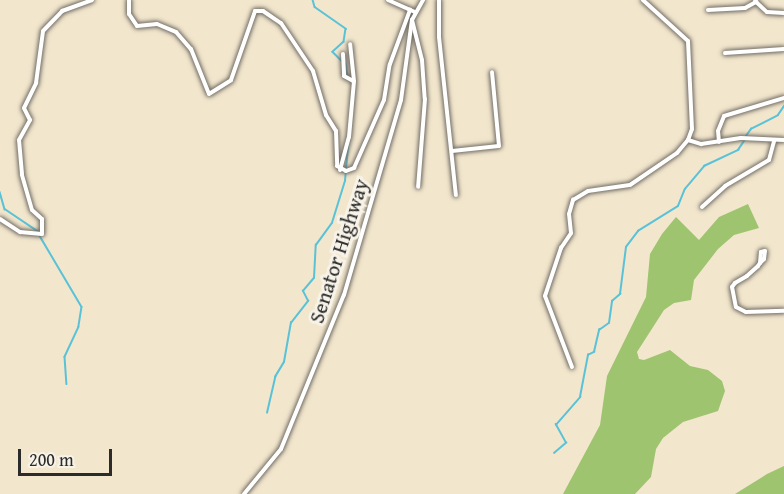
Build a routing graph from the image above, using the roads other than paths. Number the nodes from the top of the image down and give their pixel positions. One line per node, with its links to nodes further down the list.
1 (92, 0): 29 (street)
2 (388, 0): 8 (street)
3 (423, 0): 10 (street, Senator Highway)
4 (439, 0): 24 (street)
5 (643, 0): 20 (street)
6 (129, 1): 25 (street)
7 (755, 1): 9 (street); 11 (street)
8 (410, 10): 10 (street); 25 (street)
9 (708, 10)
10 (415, 12): 12 (street, Senator Highway)
11 (784, 13)
12 (412, 20): 26 (street); 33 (street, Senator Highway)
13 (350, 44): 18 (street)
14 (784, 49): 15 (street)
15 (725, 52)
16 (343, 54): 18 (street)
17 (492, 72): 24 (street)
18 (354, 81): 25 (street)
19 (784, 98): 23 (street)
20 (688, 140): 23 (street); 32 (street)
21 (784, 140): 22 (street)
22 (774, 141): 23 (street); 28 (street)
23 (719, 142)
24 (452, 151): 27 (street)
25 (340, 170)
26 (418, 187)
27 (456, 195)
28 (702, 207)
29 (0, 219)
30 (760, 263): 31 (street)
31 (784, 311)
32 (572, 367)
33 (243, 494)

